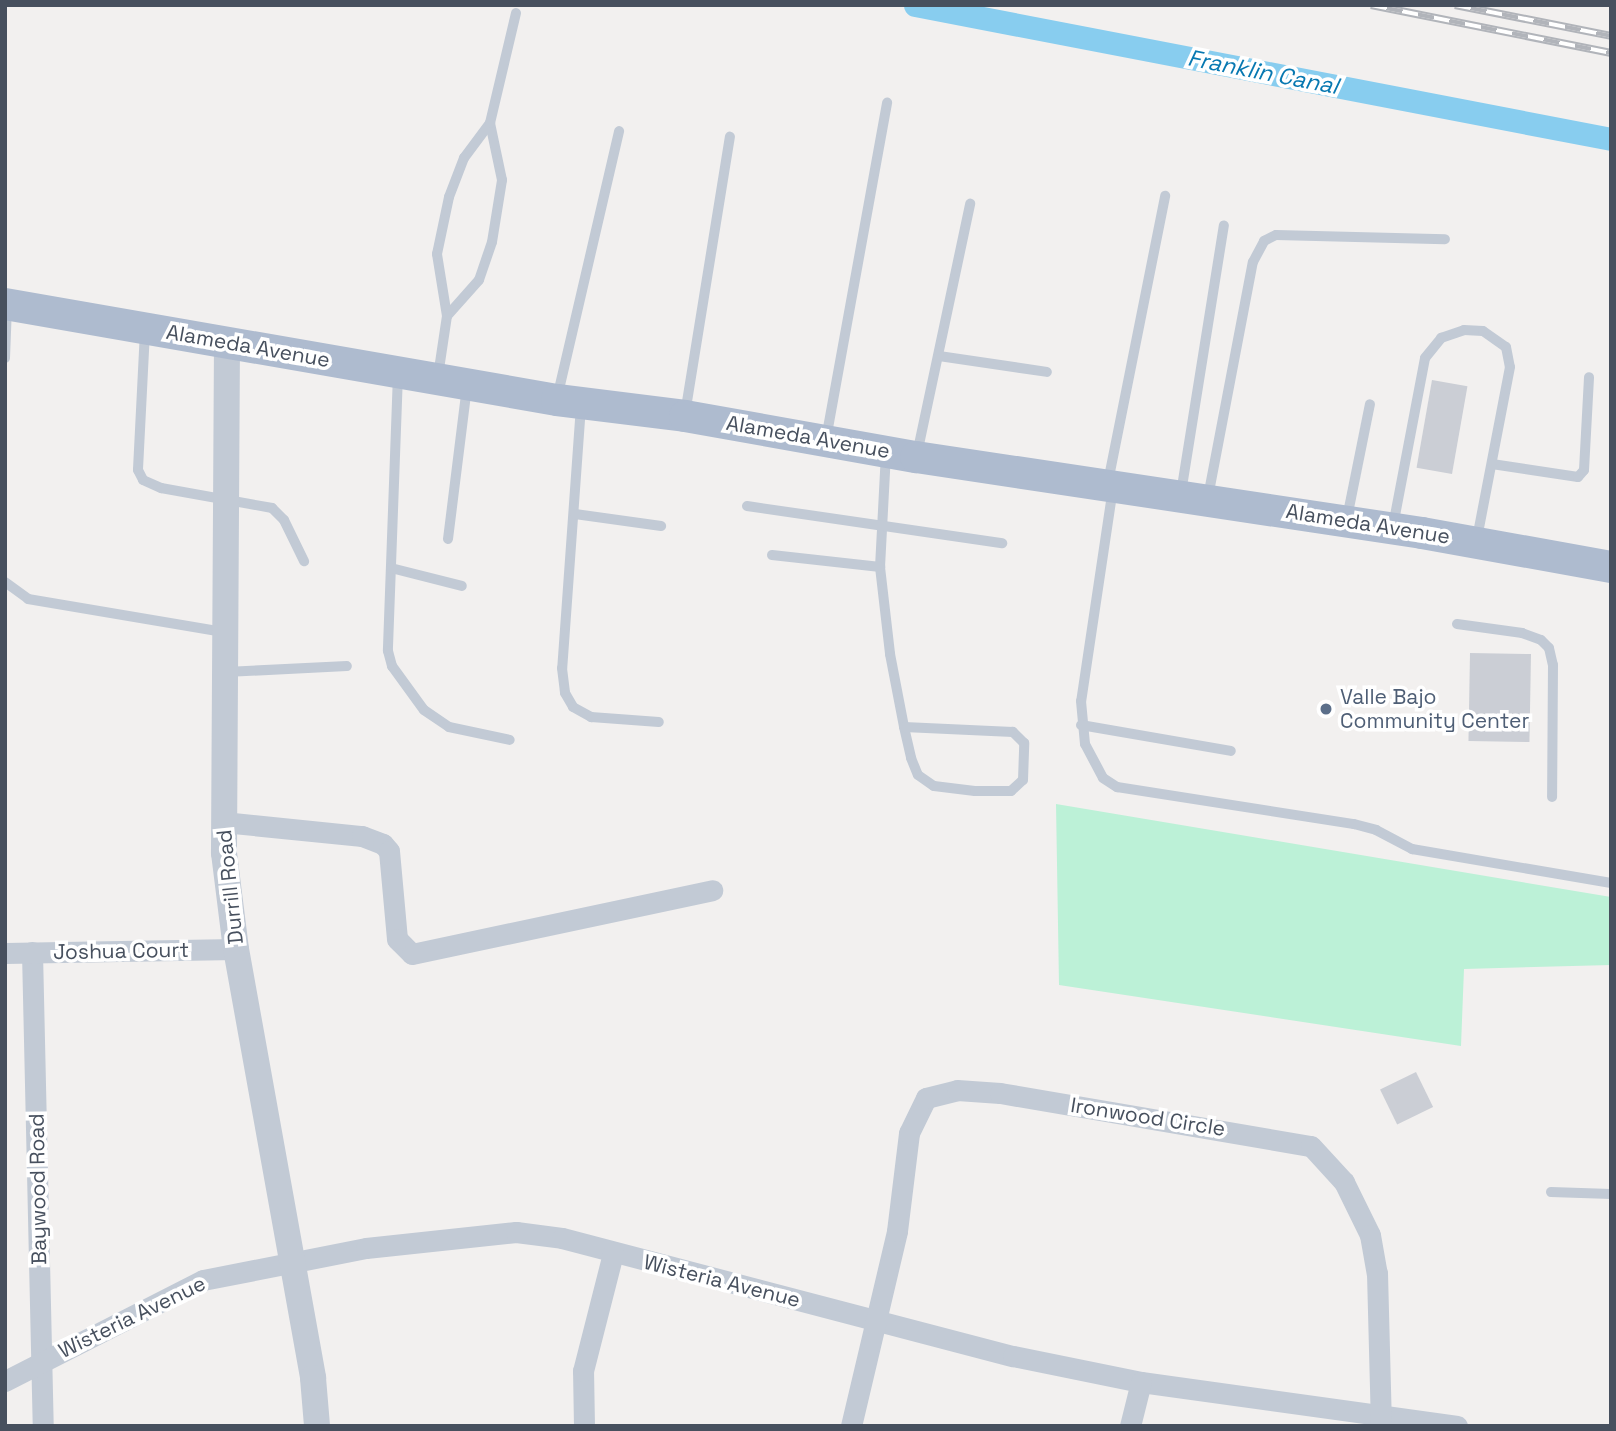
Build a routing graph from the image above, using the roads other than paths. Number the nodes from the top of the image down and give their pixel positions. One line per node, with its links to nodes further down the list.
1 (516, 13): 3 (lane)
2 (887, 102): 23 (lane)
3 (490, 123): 11 (lane); 11 (lane)
4 (619, 131): 20 (lane)
5 (730, 137): 22 (lane)
6 (1165, 197): 26 (lane)
7 (970, 204): 14 (lane)
8 (1224, 225): 27 (lane)
9 (1445, 239): 27 (lane)
10 (6, 305): 12 (main road, Alameda Avenue); 15 (lane)
11 (447, 316): 19 (lane)
12 (145, 328): 13 (main road, Alameda Avenue); 28 (lane)
13 (227, 342): 16 (main road, Alameda Avenue); 28 (street, Durrill Road)
14 (939, 356): 17 (lane); 24 (lane)
15 (5, 358)
16 (398, 371): 19 (main road, Alameda Avenue); 42 (lane)
17 (1047, 372)
18 (1589, 377): 25 (lane)
19 (452, 382): 20 (main road, Alameda Avenue); 35 (lane)
20 (569, 402): 22 (main road, Alameda Avenue); 30 (lane)
21 (1370, 404): 31 (lane)
22 (685, 416): 23 (main road, Alameda Avenue)
23 (826, 439): 24 (main road, Alameda Avenue)
24 (901, 454): 26 (main road, Alameda Avenue); 33 (lane)
25 (1492, 464): 34 (lane); 36 (lane)
26 (1110, 485): 27 (main road, Alameda Avenue); 50 (lane)
27 (1194, 498): 31 (main road, Alameda Avenue)
28 (226, 500): 39 (lane); 46 (street, Durrill Road)
29 (747, 506): 33 (lane)
30 (575, 514): 32 (lane); 49 (lane)
31 (1347, 521): 34 (main road, Alameda Avenue)
32 (661, 526)
33 (883, 526): 37 (lane); 40 (lane)
34 (1392, 528): 36 (main road, Alameda Avenue)
35 (448, 539)
36 (1476, 541): 41 (main road, Alameda Avenue)
37 (1002, 543)
38 (772, 555): 40 (lane)
39 (304, 561)
40 (880, 567): 51 (lane)
41 (1611, 567)
42 (390, 568): 44 (lane); 52 (lane)
43 (5, 582): 46 (lane)
44 (462, 586)
45 (1457, 624): 54 (lane)
46 (223, 632): 48 (street, Durrill Road)
47 (347, 666): 48 (lane)
48 (223, 672): 55 (street, Durrill Road)
49 (659, 722)
50 (1082, 725): 53 (lane); 56 (lane)
51 (904, 727): 51 (lane)
52 (510, 740)
53 (1231, 751)
54 (1552, 796)
55 (223, 822): 57 (street); 58 (street, Durrill Road)
56 (1611, 883)
57 (712, 890)
58 (236, 949): 59 (street, Joshua Court); 64 (street, Durrill Road)
59 (32, 952): 60 (street, Joshua Court); 66 (street, Baywood Road)
60 (5, 953)
61 (1551, 1192): 62 (lane)
62 (1611, 1194)
63 (614, 1253): 64 (street, Wisteria Avenue); 65 (street, Wisteria Avenue); 72 (street)
64 (294, 1262): 66 (street, Wisteria Avenue); 71 (street, Durrill Road)
65 (879, 1322): 68 (street, Wisteria Avenue); 69 (street, Ironwood Circle); 73 (street, Ironwood Circle)
66 (43, 1360): 67 (street, Wisteria Avenue); 70 (street, Baywood Road)
67 (5, 1381)
68 (1141, 1382): 69 (street, Wisteria Avenue); 74 (street)
69 (1381, 1421): 75 (street, Wisteria Avenue)
70 (43, 1426)
71 (317, 1426)
72 (584, 1426)
73 (851, 1426)
74 (1130, 1426)
75 (1457, 1426)

